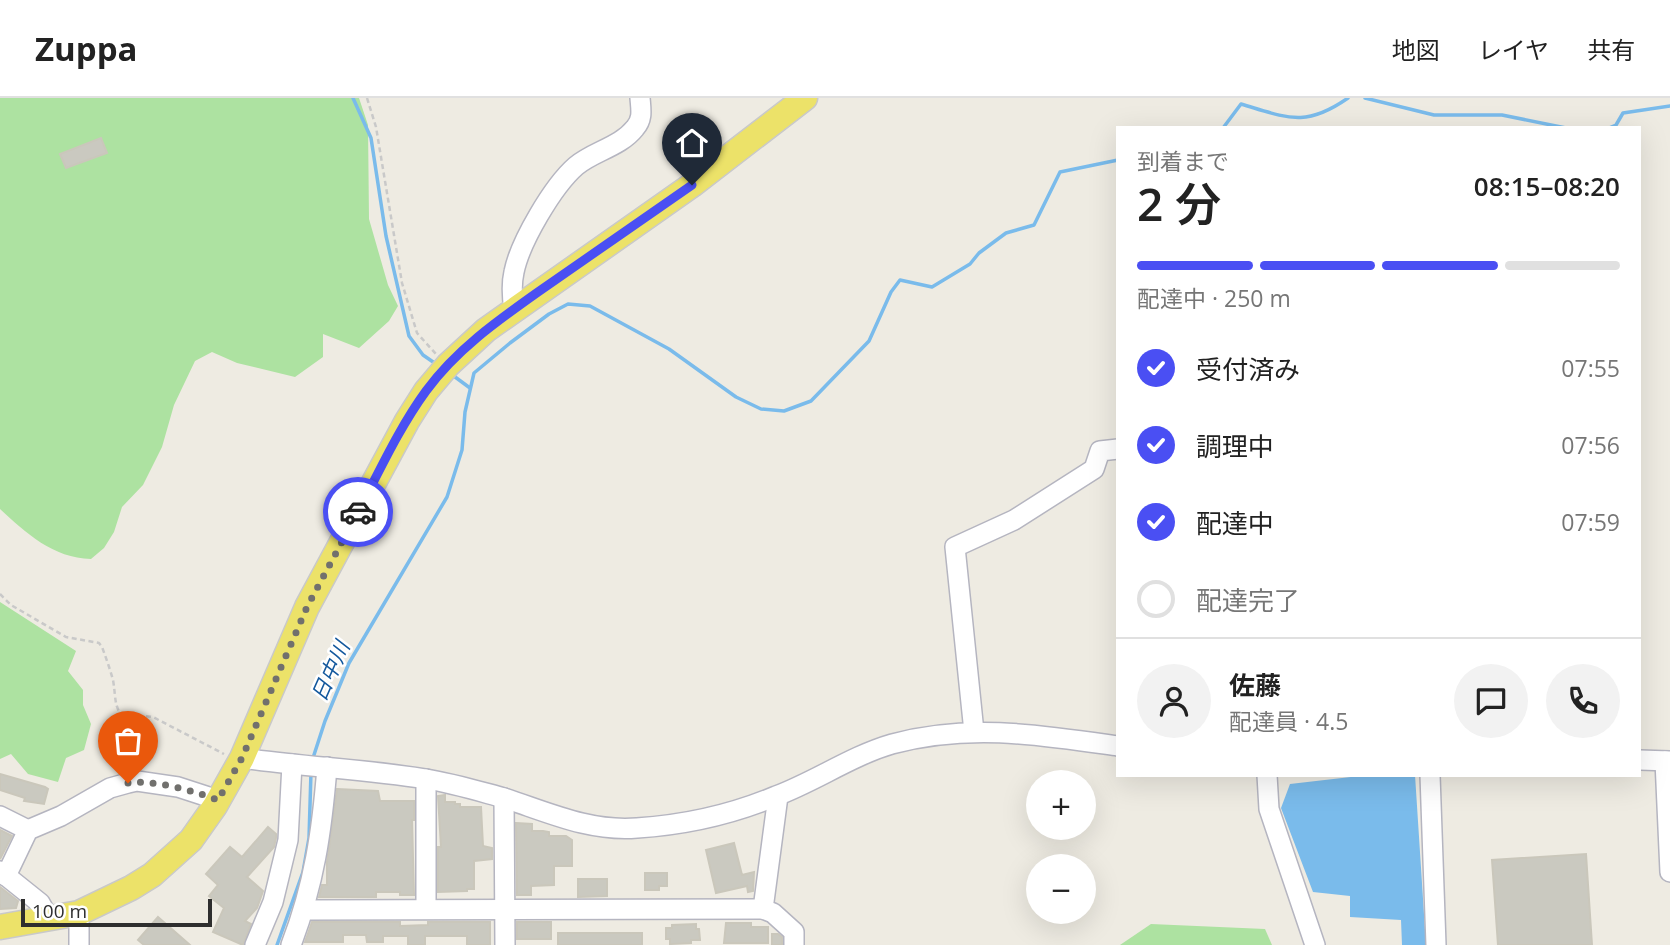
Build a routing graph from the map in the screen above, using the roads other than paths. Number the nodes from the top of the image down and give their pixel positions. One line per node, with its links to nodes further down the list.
1 (639, 98): 3 (street)
2 (805, 98): 3 (main road)
3 (514, 310): 7 (main road)
4 (1116, 449): 5 (street)
5 (975, 732): 6 (street); 15 (street)
6 (1116, 746)
7 (241, 760): 10 (street); 17 (main road)
8 (1641, 760): 9 (street)
9 (1668, 761): 20 (street)
10 (292, 765): 11 (street); 30 (street)
11 (327, 767): 14 (street); 25 (street)
12 (1267, 777): 34 (street)
13 (1430, 777): 35 (street)
14 (426, 779): 16 (street); 22 (street)
15 (778, 796): 16 (street); 24 (street)
16 (504, 798): 23 (street)
17 (218, 800): 19 (street); 26 (main road)
18 (0, 816): 19 (street)
19 (28, 830): 21 (street)
20 (1670, 872)
21 (3, 873): 27 (street)
22 (426, 908): 23 (street); 25 (street)
23 (505, 909): 24 (street); 32 (street)
24 (764, 909): 33 (street)
25 (304, 910): 31 (street)
26 (79, 913): 27 (main road); 29 (street)
27 (48, 919): 28 (main road)
28 (0, 927)
29 (79, 945)
30 (255, 945)
31 (290, 945)
32 (505, 945)
33 (794, 945)
34 (1315, 945)
35 (1436, 945)

